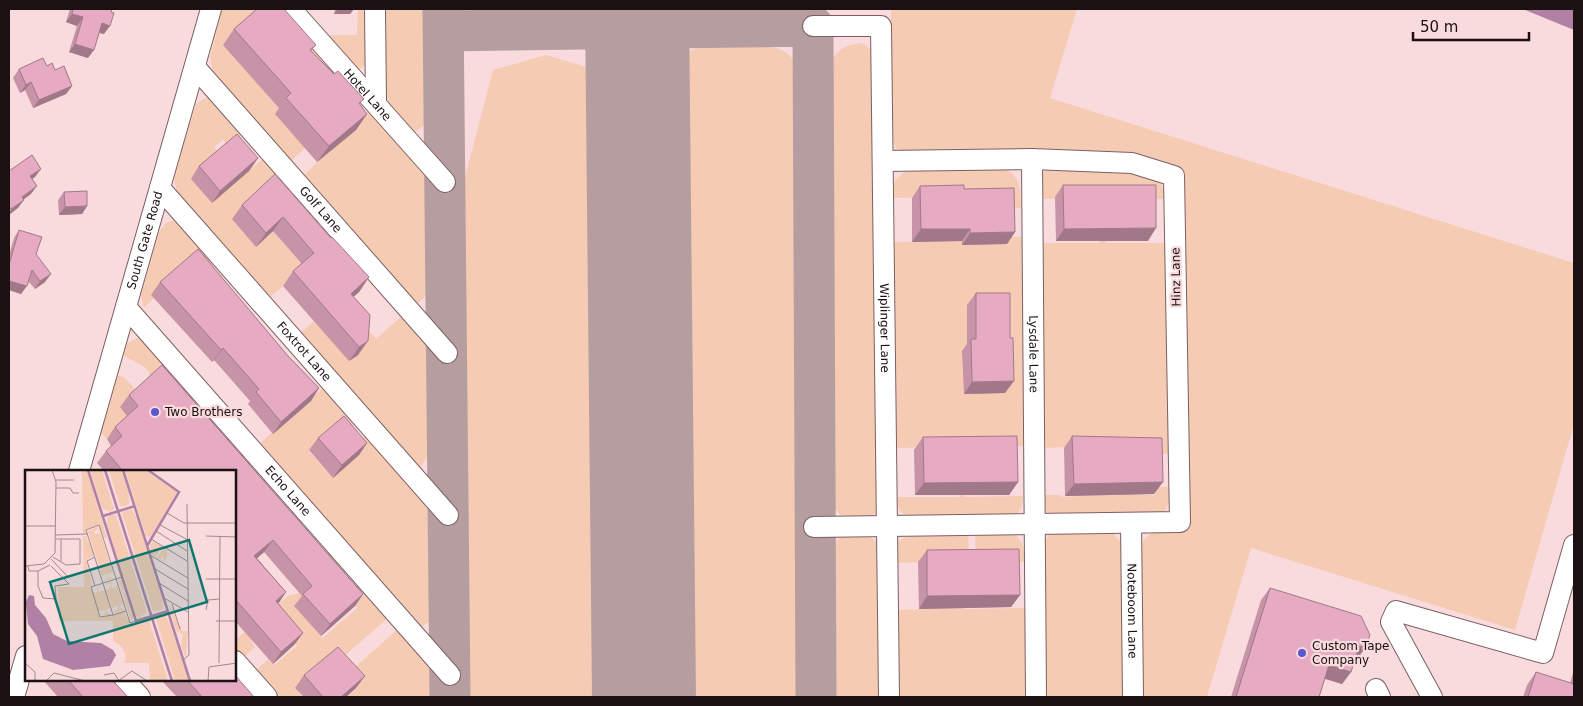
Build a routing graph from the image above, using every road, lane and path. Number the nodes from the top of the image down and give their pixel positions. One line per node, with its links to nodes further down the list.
1 (211, 9): 5 (lane, South Gate Road)
2 (291, 9): 6 (lane, Hotel Lane)
3 (375, 9): 6 (lane)
4 (813, 26): 8 (lane, Wiplinger Lane)
5 (195, 67): 10 (lane, South Gate Road); 12 (lane, Golf Lane)
6 (376, 104): 9 (lane, Hotel Lane)
7 (1032, 159): 8 (lane); 15 (lane, Hinz Lane); 16 (lane, Lysdale Lane)
8 (882, 161): 17 (lane, Wiplinger Lane)
9 (445, 182)
10 (160, 188): 11 (lane, South Gate Road); 14 (lane, Foxtrot Lane)
11 (126, 307): 13 (lane, South Gate Road); 22 (lane, Echo Lane)
12 (447, 353)
13 (79, 470)
14 (448, 515)
15 (1131, 523): 16 (lane); 29 (lane, Noteboom Lane)
16 (1035, 524): 17 (lane); 28 (lane, Lysdale Lane)
17 (887, 526): 18 (lane); 27 (lane, Wiplinger Lane)
18 (814, 527)
19 (1574, 545): 30 (lane)
20 (25, 659): 24 (lane)
21 (236, 662): 26 (lane)
22 (450, 675)
23 (125, 681): 25 (lane)
24 (14, 697)
25 (140, 697)
26 (267, 697)
27 (889, 697)
28 (1036, 697)
29 (1133, 697)
30 (1432, 697)

